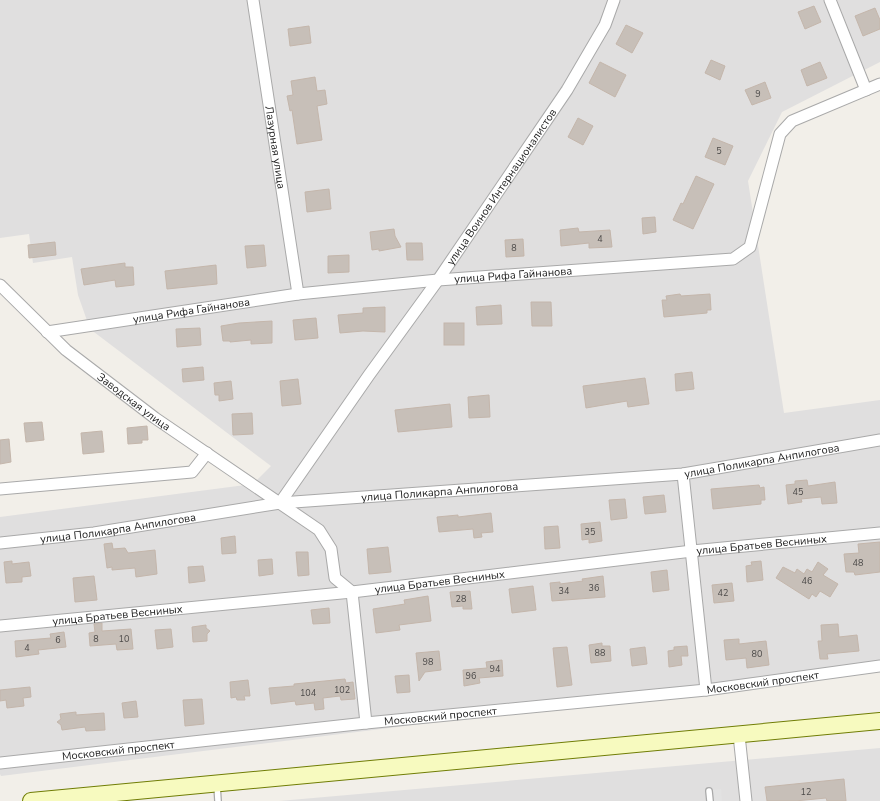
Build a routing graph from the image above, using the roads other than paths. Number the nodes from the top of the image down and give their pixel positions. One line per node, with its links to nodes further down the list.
1 (253, 0): 8 (street, Лазурная улица)
2 (614, 0): 6 (street, улица Воинов Интернационалистов)
3 (830, 0): 5 (street)
4 (880, 84): 5 (street, улица Рифа Гайнанова)
5 (866, 90): 6 (street, улица Рифа Гайнанова)
6 (438, 280): 8 (street, улица Рифа Гайнанова); 14 (street, улица Воинов Интернационалистов)
7 (0, 285): 9 (street, Заводская улица)
8 (298, 294): 9 (street, улица Рифа Гайнанова)
9 (47, 332): 11 (street, Заводская улица)
10 (880, 440): 12 (street, улица Поликарпа Анпилогова)
11 (207, 453): 13 (street); 14 (street, Заводская улица)
12 (683, 474): 14 (street, улица Поликарпа Анпилогова); 17 (street)
13 (0, 489)
14 (280, 503): 16 (street, улица Поликарпа Анпилогова); 18 (street, Заводская улица)
15 (880, 533): 17 (street, улица Братьев Весниных)
16 (0, 543)
17 (692, 551): 18 (street, улица Братьев Весниных); 21 (street)
18 (352, 592): 19 (street, улица Братьев Весниных); 23 (street)
19 (0, 626)
20 (880, 666): 21 (street, Московский проспект)
21 (706, 690): 23 (street, Московский проспект)
22 (880, 721): 24 (main road)
23 (366, 723): 25 (street, Московский проспект)
24 (739, 735): 26 (main road); 31 (street)
25 (2, 759)
26 (216, 783): 28 (main road); 29 (lane)
27 (709, 791): 30 (lane)
28 (31, 801)
29 (218, 801)
30 (710, 801)
31 (746, 801)

